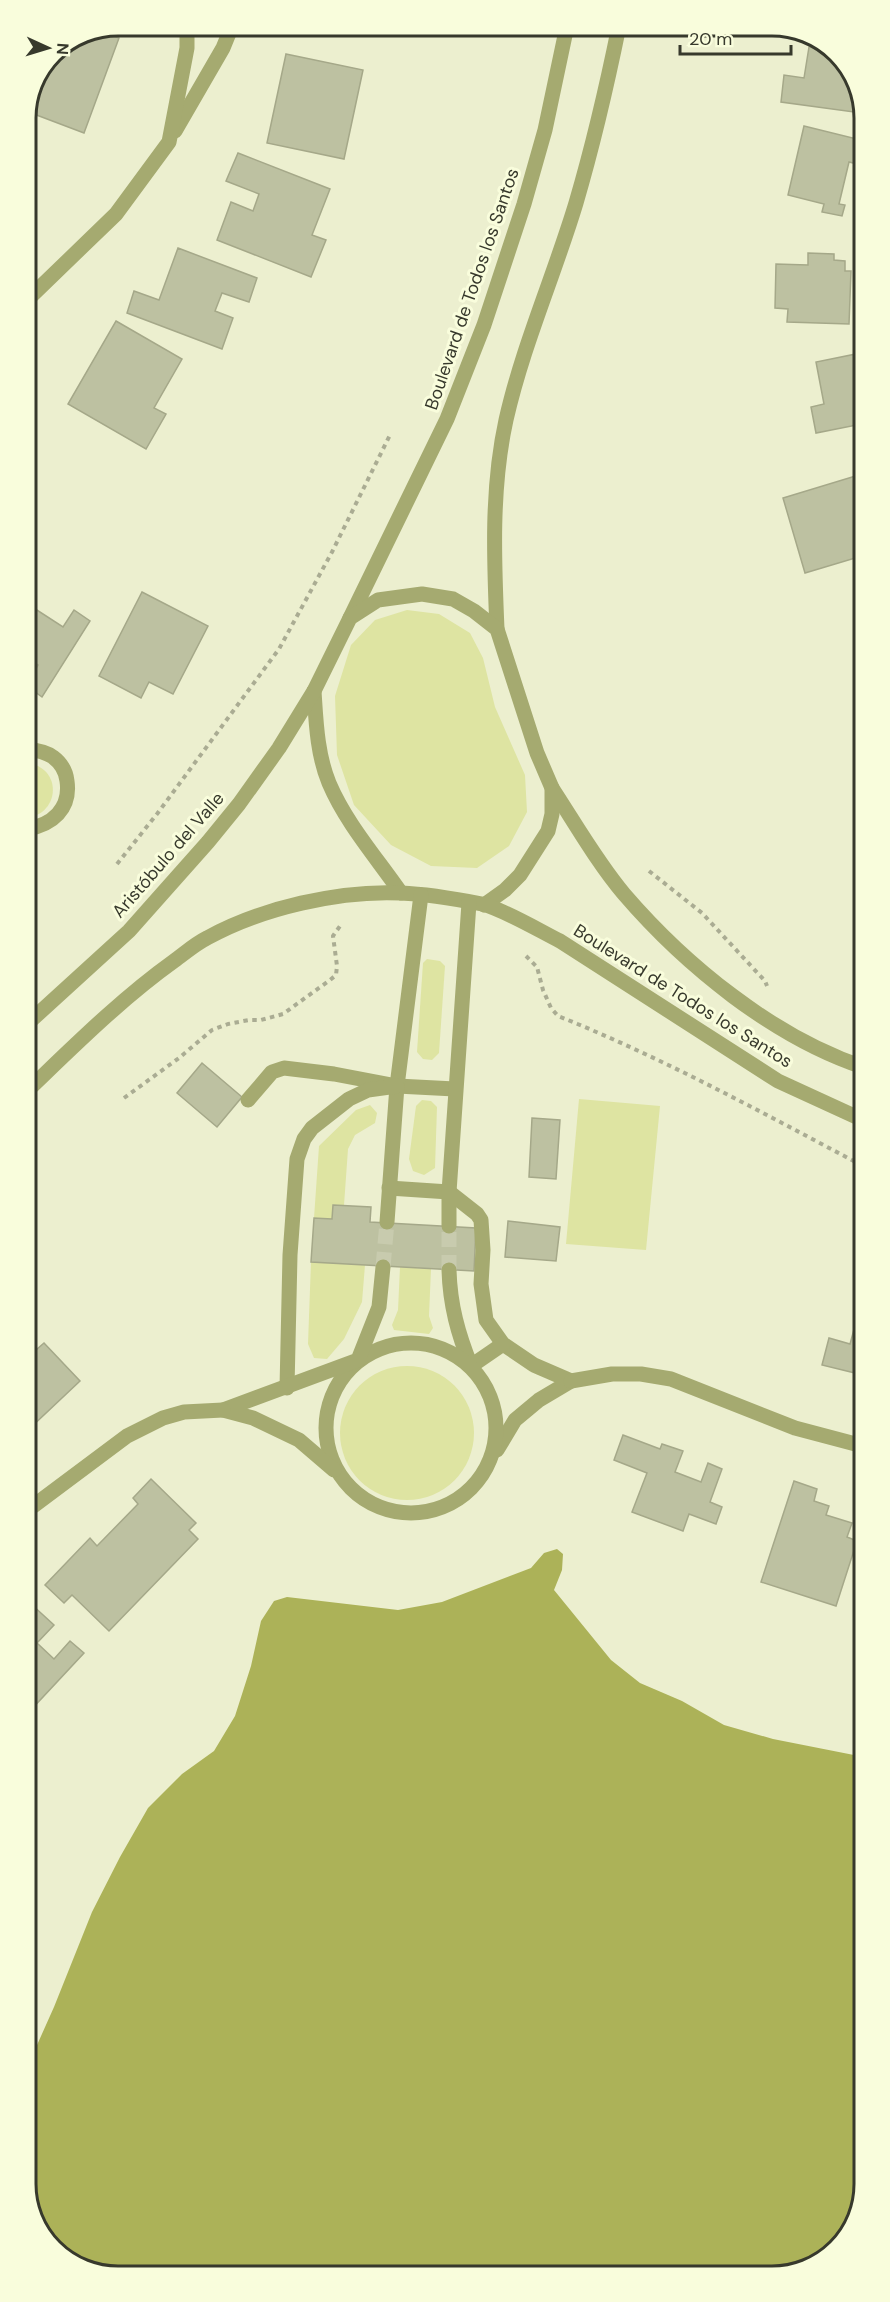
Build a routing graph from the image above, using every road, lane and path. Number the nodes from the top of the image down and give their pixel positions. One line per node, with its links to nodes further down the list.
1 (187, 36): 5 (street)
2 (228, 36): 5 (street)
3 (565, 36): 8 (street, Boulevard de Todos los Santos)
4 (616, 36): 9 (street)
5 (169, 142): 6 (street)
6 (36, 291)
7 (390, 435): 14 (path)
8 (350, 618): 9 (street); 10 (street, Boulevard de Todos los Santos)
9 (497, 629): 12 (street, Boulevard de Todos los Santos)
10 (314, 691): 16 (street); 20 (street, Aristóbulo del Valle)
11 (36, 752): 13 (street)
12 (552, 788): 18 (street); 21 (street, Boulevard de Todos los Santos)
13 (36, 828)
14 (117, 864)
15 (649, 871): 19 (path)
16 (401, 892): 17 (street, Boulevard de Todos los Santos); 22 (street)
17 (421, 895): 18 (street, Boulevard de Todos los Santos); 23 (street)
18 (476, 904): 25 (street); 27 (street, Boulevard de Todos los Santos)
19 (768, 993)
20 (36, 1016)
21 (854, 1063)
22 (36, 1082)
23 (397, 1086): 25 (street); 26 (street); 29 (street); 39 (street)
24 (710, 1087): 28 (path)
25 (455, 1089): 30 (street)
26 (248, 1100)
27 (854, 1116)
28 (854, 1161)
29 (389, 1188): 30 (street); 31 (street)
30 (449, 1192): 32 (street); 35 (street)
31 (387, 1222)
32 (449, 1226)
33 (383, 1267): 36 (street)
34 (449, 1270): 37 (street)
35 (503, 1344): 37 (street); 38 (street)
36 (358, 1360): 37 (street); 39 (street); 43 (street)
37 (471, 1366): 42 (street)
38 (571, 1382): 41 (street); 42 (street)
39 (287, 1388): 40 (street)
40 (223, 1410): 43 (street); 44 (street)
41 (854, 1444)
42 (490, 1461): 43 (street)
43 (341, 1476)
44 (36, 1504)

